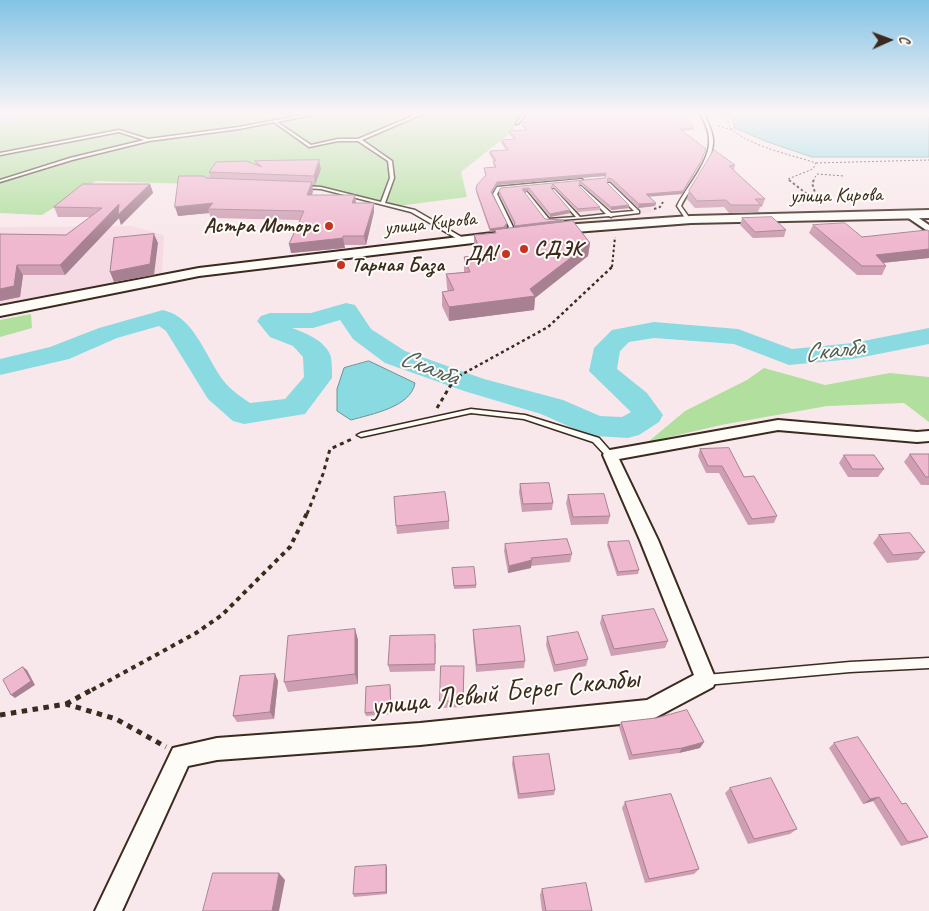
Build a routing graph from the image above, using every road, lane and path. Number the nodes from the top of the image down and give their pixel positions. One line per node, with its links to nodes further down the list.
1 (85, 156): 9 (lane)
2 (382, 156): 15 (lane)
3 (708, 156): 22 (lane)
4 (795, 156): 6 (path)
5 (929, 160): 6 (path)
6 (816, 163): 16 (path)
7 (844, 176): 16 (path)
8 (584, 180): 24 (lane)
9 (0, 181)
10 (609, 184): 21 (lane)
11 (296, 187): 15 (lane)
12 (581, 187): 21 (lane)
13 (554, 190): 20 (lane)
14 (526, 194): 20 (lane)
15 (383, 203): 25 (lane)
16 (819, 203): 19 (path)
17 (929, 214): 18 (street, улица Кирова)
18 (910, 215): 19 (street, улица Кирова); 23 (street)
19 (835, 216): 22 (street, улица Кирова)
20 (579, 218): 21 (lane)
21 (613, 220): 22 (street, улица Кирова); 24 (street, улица Кирова); 27 (path)
22 (689, 220)
23 (929, 229)
24 (504, 236): 25 (street, улица Кирова)
25 (463, 240): 26 (street, улица Кирова)
26 (0, 311)
27 (431, 418): 28 (lane); 30 (lane)
28 (361, 435): 33 (path)
29 (929, 436): 30 (street)
30 (610, 454): 32 (street)
31 (929, 663): 32 (lane)
32 (706, 680): 35 (street, улица Левый Берег Скалбы)
33 (66, 704): 34 (path); 35 (path)
34 (0, 715)
35 (181, 756): 36 (street)
36 (108, 911)

